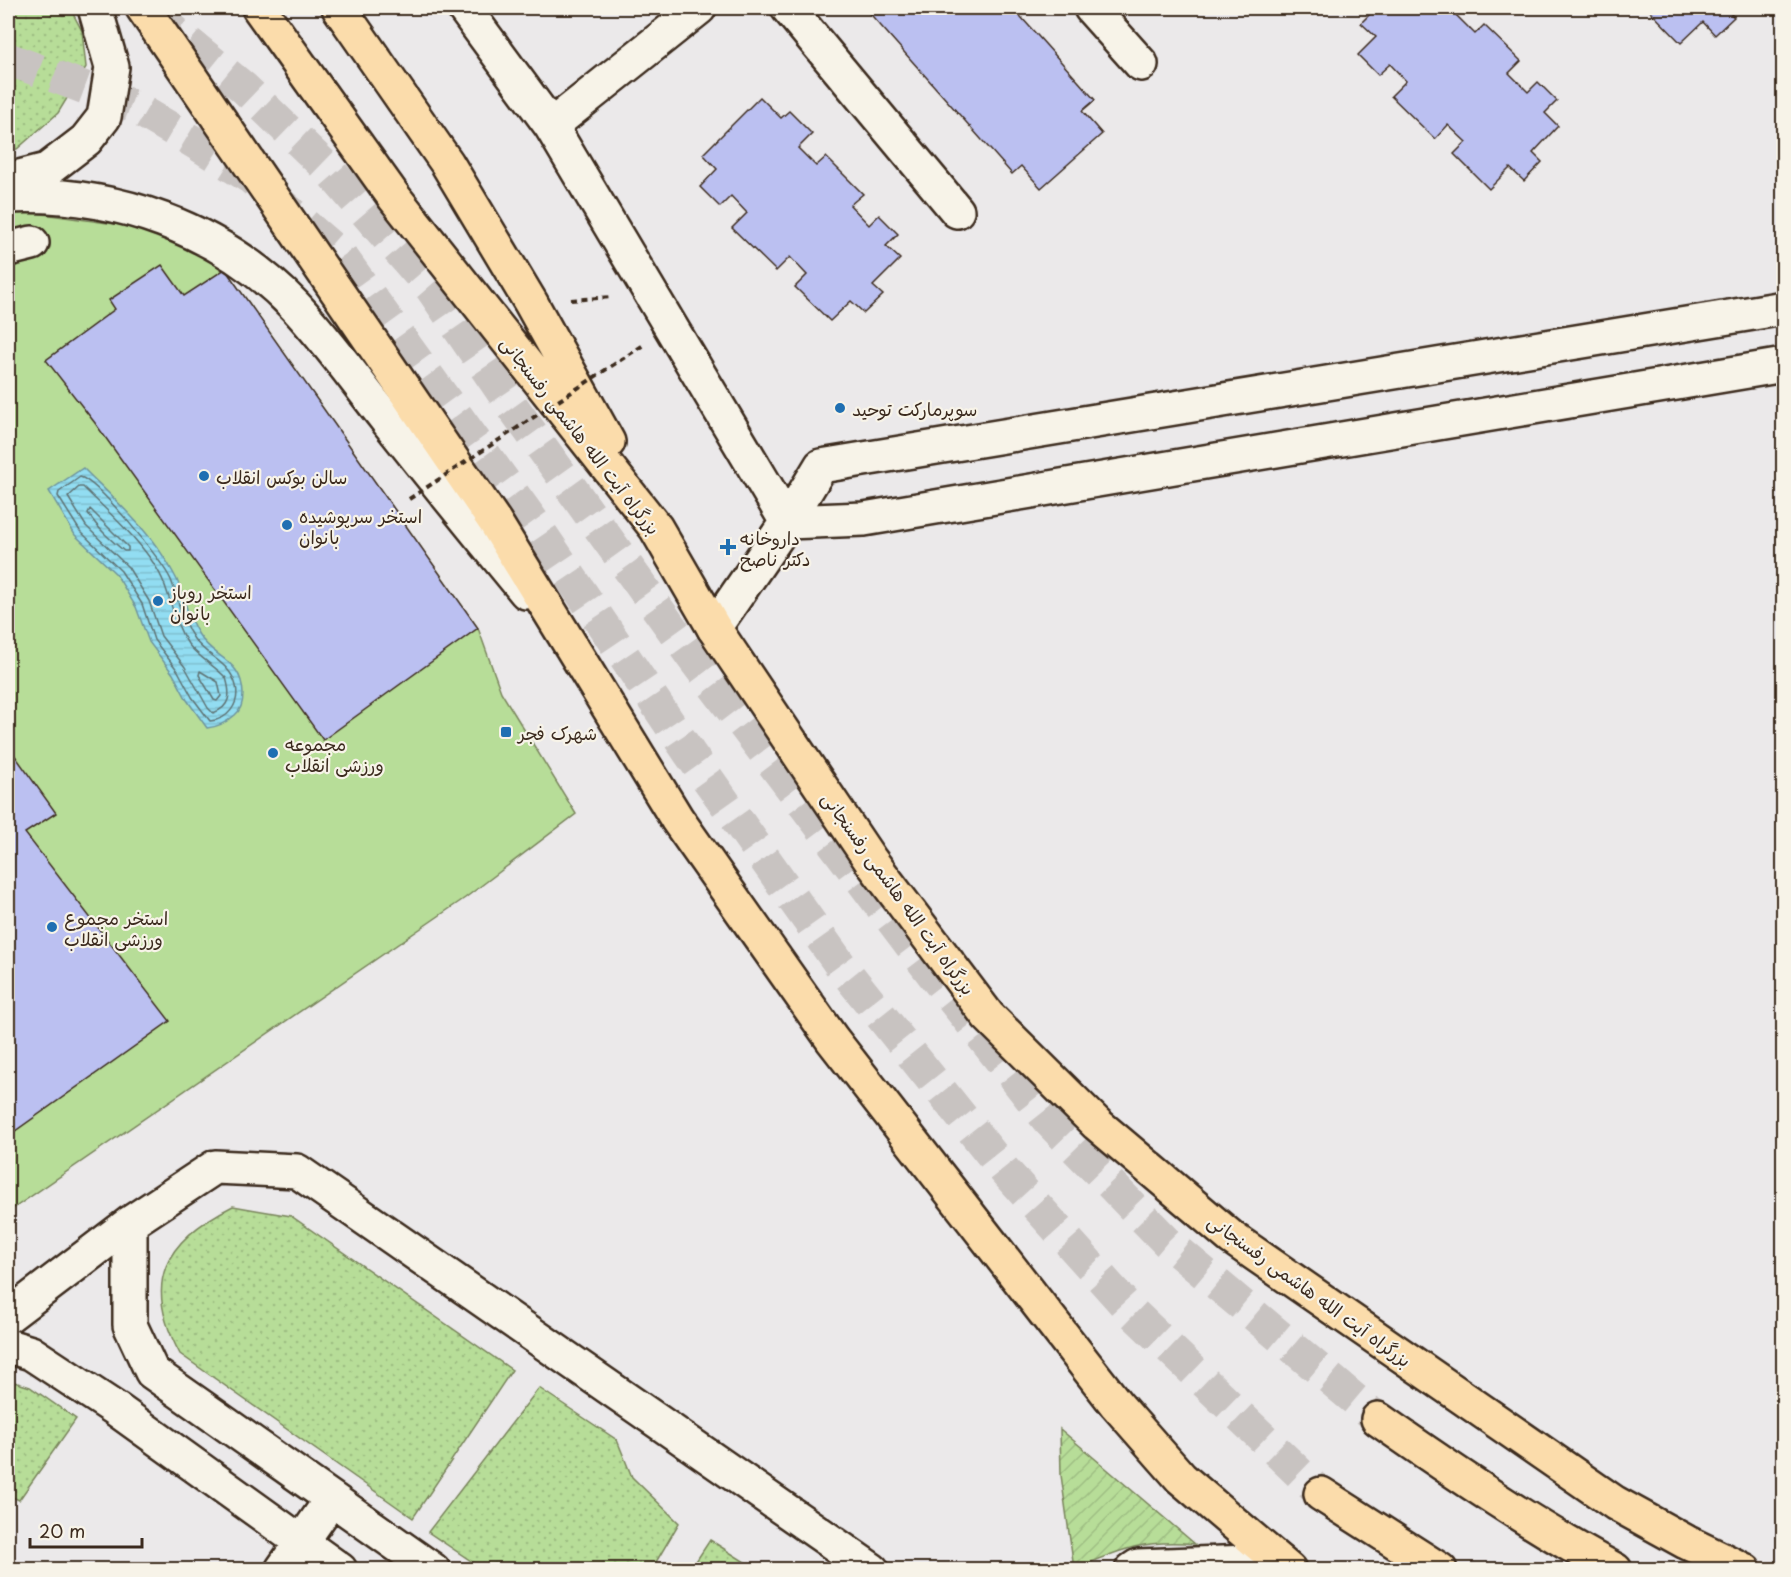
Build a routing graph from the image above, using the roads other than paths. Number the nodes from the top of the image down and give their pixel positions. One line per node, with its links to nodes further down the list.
1 (95, 8): 11 (street)
2 (143, 8): 19 (highway)
3 (259, 8): 17 (highway, بزرگراه آیت الله هاشمی رفسنجانی)
4 (339, 8): 17 (highway)
5 (464, 8): 10 (street)
6 (699, 8): 10 (street)
7 (788, 8): 13 (street)
8 (1092, 8): 9 (street)
9 (1141, 64)
10 (551, 126): 16 (street)
11 (8, 180)
12 (8, 196): 19 (street)
13 (957, 211)
14 (1784, 308): 16 (street)
15 (1784, 365): 16 (street)
16 (787, 522): 18 (street)
17 (656, 528): 18 (highway, بزرگراه آیت الله هاشمی رفسنجانی)
18 (714, 628): 34 (highway, بزرگراه آیت الله هاشمی رفسنجانی)
19 (567, 643): 27 (highway)
20 (130, 1223): 21 (street); 25 (street); 31 (street)
21 (8, 1316)
22 (8, 1346): 26 (street)
23 (1378, 1419): 33 (highway)
24 (1321, 1494): 32 (highway)
25 (331, 1500): 26 (street); 30 (street)
26 (291, 1556): 29 (street)
27 (1284, 1565): 28 (street)
28 (1135, 1568)
29 (340, 1569)
30 (433, 1569)
31 (872, 1569)
32 (1440, 1569)
33 (1615, 1569)
34 (1744, 1569)

